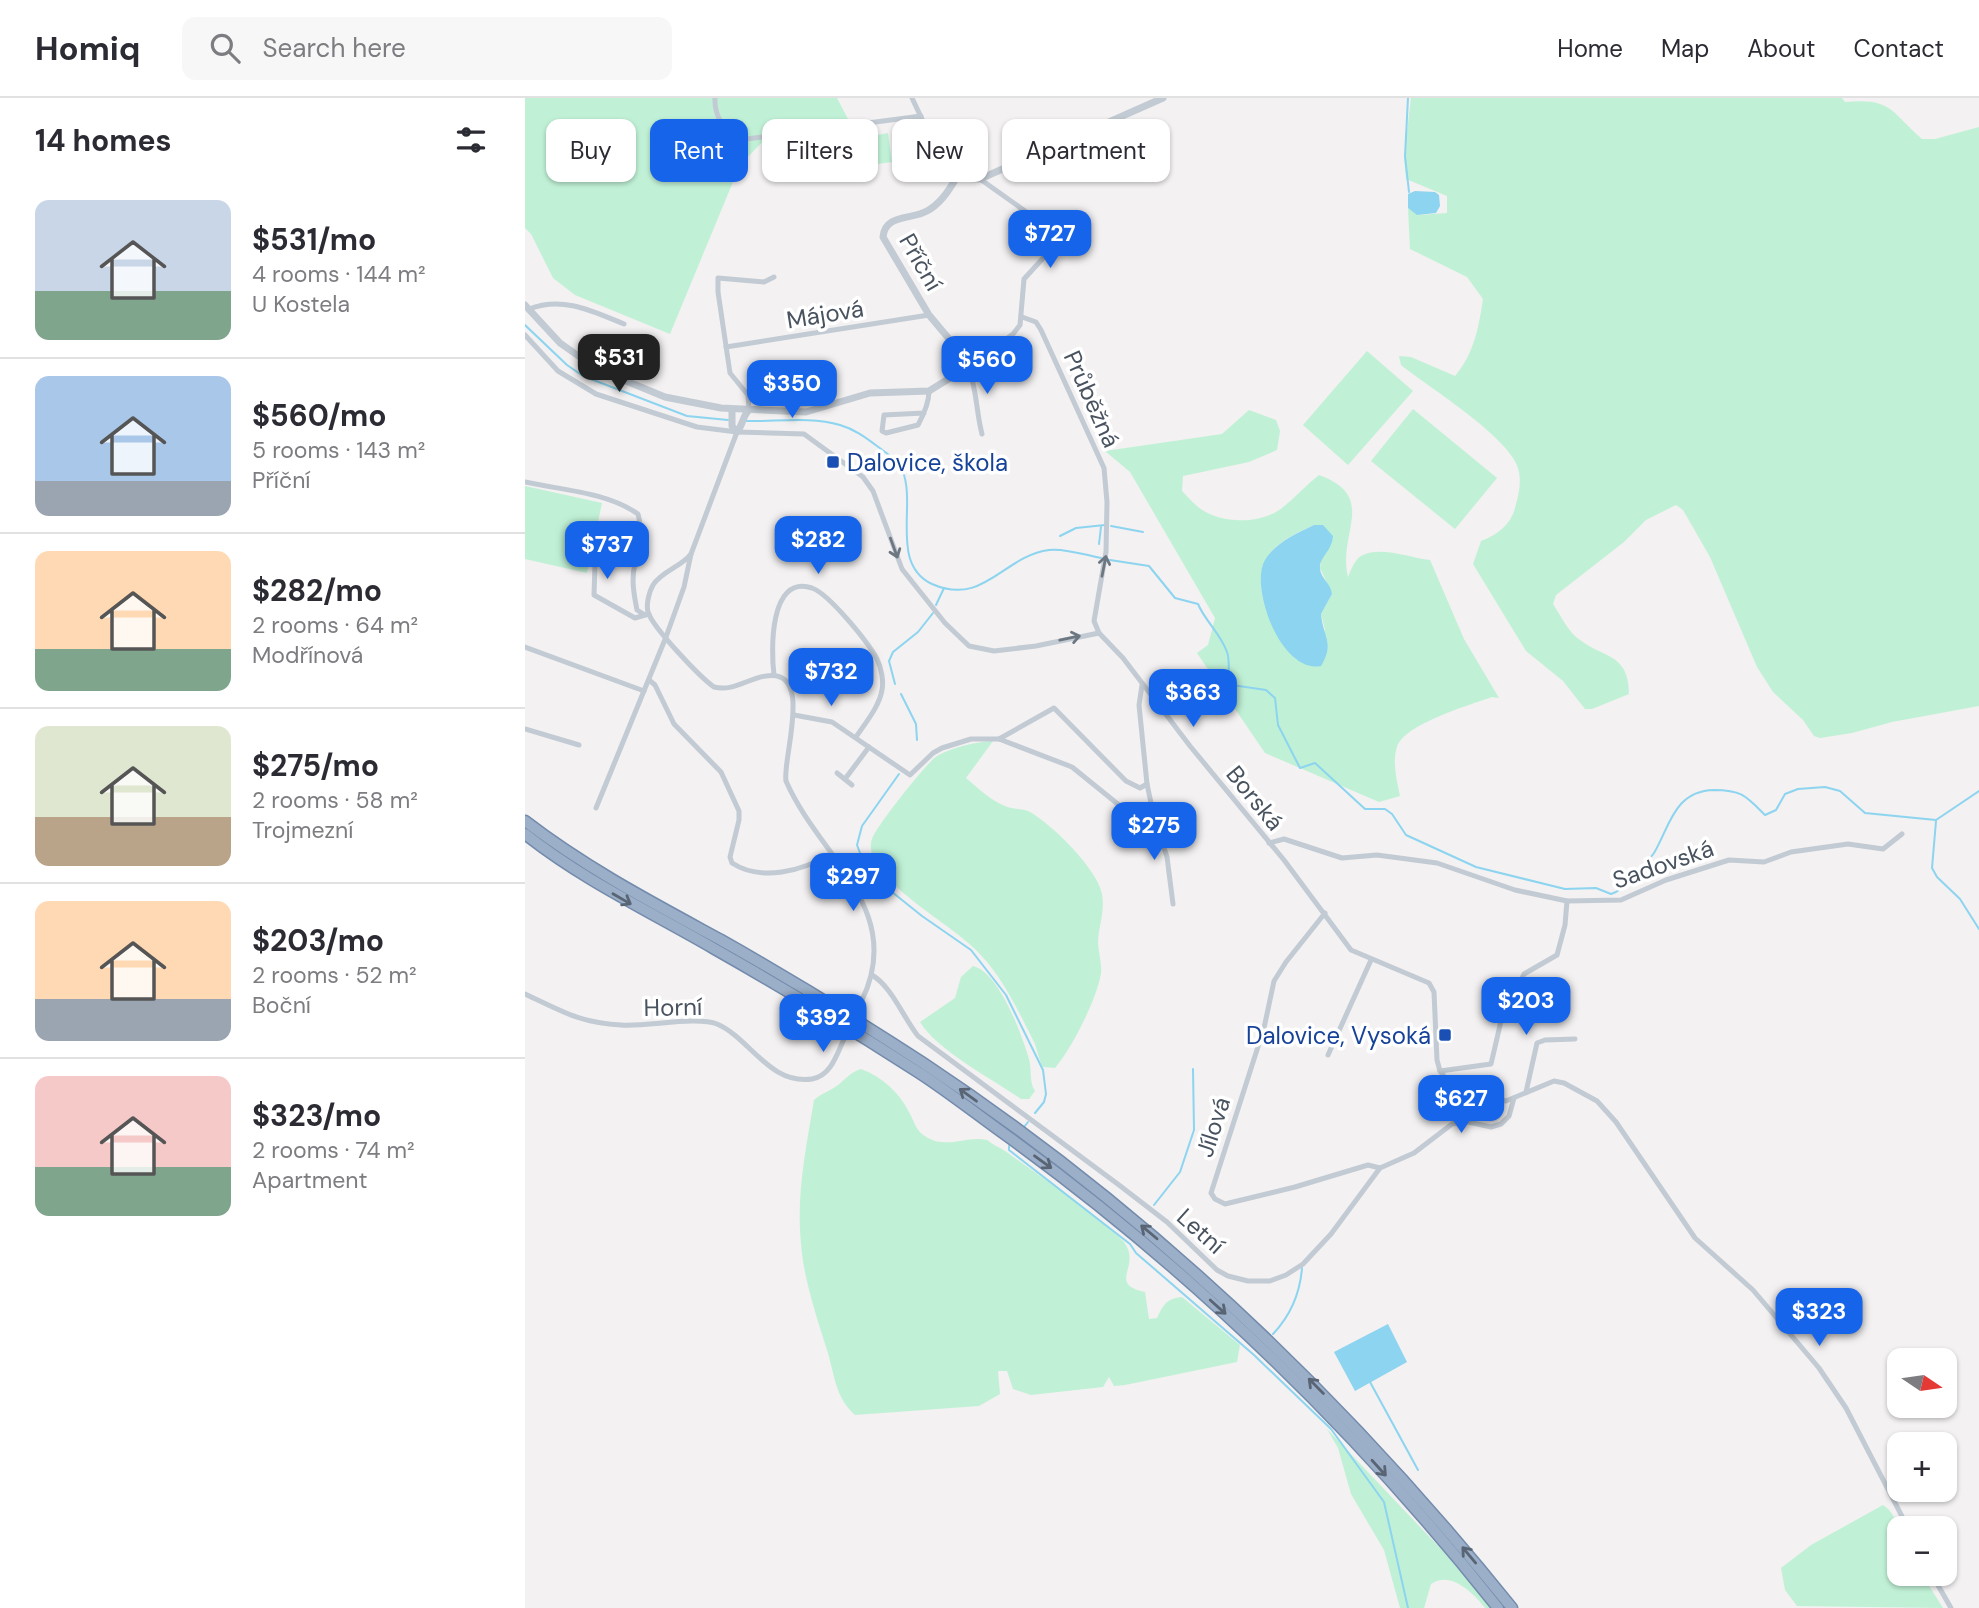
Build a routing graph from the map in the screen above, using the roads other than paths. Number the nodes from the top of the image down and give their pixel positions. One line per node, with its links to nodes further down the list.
1 (715, 98): 4 (street)
2 (912, 98): 4 (street)
3 (1163, 98): 6 (street)
4 (921, 116): 5 (street)
5 (922, 119)
6 (988, 175)
7 (953, 182): 11 (street, Příční)
8 (984, 182): 12 (street)
9 (775, 276): 15 (street)
10 (527, 307): 13 (street); 18 (street)
11 (929, 315): 15 (street, Májová); 16 (street, Příční)
12 (1022, 317): 16 (street); 27 (street, Průběžná, one-way to 12)
13 (624, 324)
14 (525, 335): 21 (street)
15 (726, 347): 19 (street)
16 (968, 367): 17 (street); 22 (street, Příční)
17 (929, 391): 19 (street); 20 (street)
18 (732, 412): 19 (street); 21 (street)
19 (746, 413): 21 (street)
20 (924, 413): 20 (street)
21 (737, 428): 25 (street); 27 (street, one-way to 27)
22 (982, 434)
23 (525, 482): 26 (street)
24 (600, 536): 26 (street)
25 (691, 554): 26 (street); 28 (street)
26 (647, 615): 28 (street)
27 (1099, 632): 32 (street, Borská)
28 (666, 637): 30 (street); 31 (street)
29 (525, 647): 33 (street)
30 (774, 676): 34 (street); 36 (street)
31 (649, 680): 33 (street); 50 (street)
32 (1142, 685): 42 (street); 49 (street, Borská)
33 (644, 691): 44 (street)
34 (794, 715): 36 (street); 50 (street, Horní)
35 (525, 729): 38 (street)
36 (856, 737): 39 (street)
37 (999, 739): 39 (street); 42 (street); 45 (street)
38 (579, 746)
39 (869, 747): 41 (street)
40 (837, 774): 41 (street)
41 (845, 779): 43 (street)
42 (1147, 784): 45 (street)
43 (852, 785)
44 (596, 808)
45 (1154, 817): 52 (street)
46 (525, 821): 66 (highway, one-way to 46)
47 (525, 834): 65 (highway, one-way to 65)
48 (1902, 834): 51 (street, Sadovská)
49 (1269, 843): 51 (street, Sadovská); 53 (street, Borská)
50 (830, 854): 55 (street, Horní)
51 (1567, 901): 59 (street)
52 (1173, 904)
53 (1325, 913): 54 (street, Borská); 62 (street, Jílová)
54 (1371, 960): 58 (street); 59 (street, Borská)
55 (872, 975): 56 (street, Horní, bridge); 62 (street, Letní)
56 (525, 994)
57 (1575, 1039): 60 (street)
58 (1328, 1055)
59 (1440, 1071): 61 (street)
60 (1526, 1092): 61 (street); 63 (street)
61 (1514, 1098): 62 (street, Letní)
62 (1380, 1168)
63 (1902, 1516)
64 (1938, 1586): 67 (street)
65 (1498, 1608)
66 (1512, 1608)
67 (1951, 1608)

